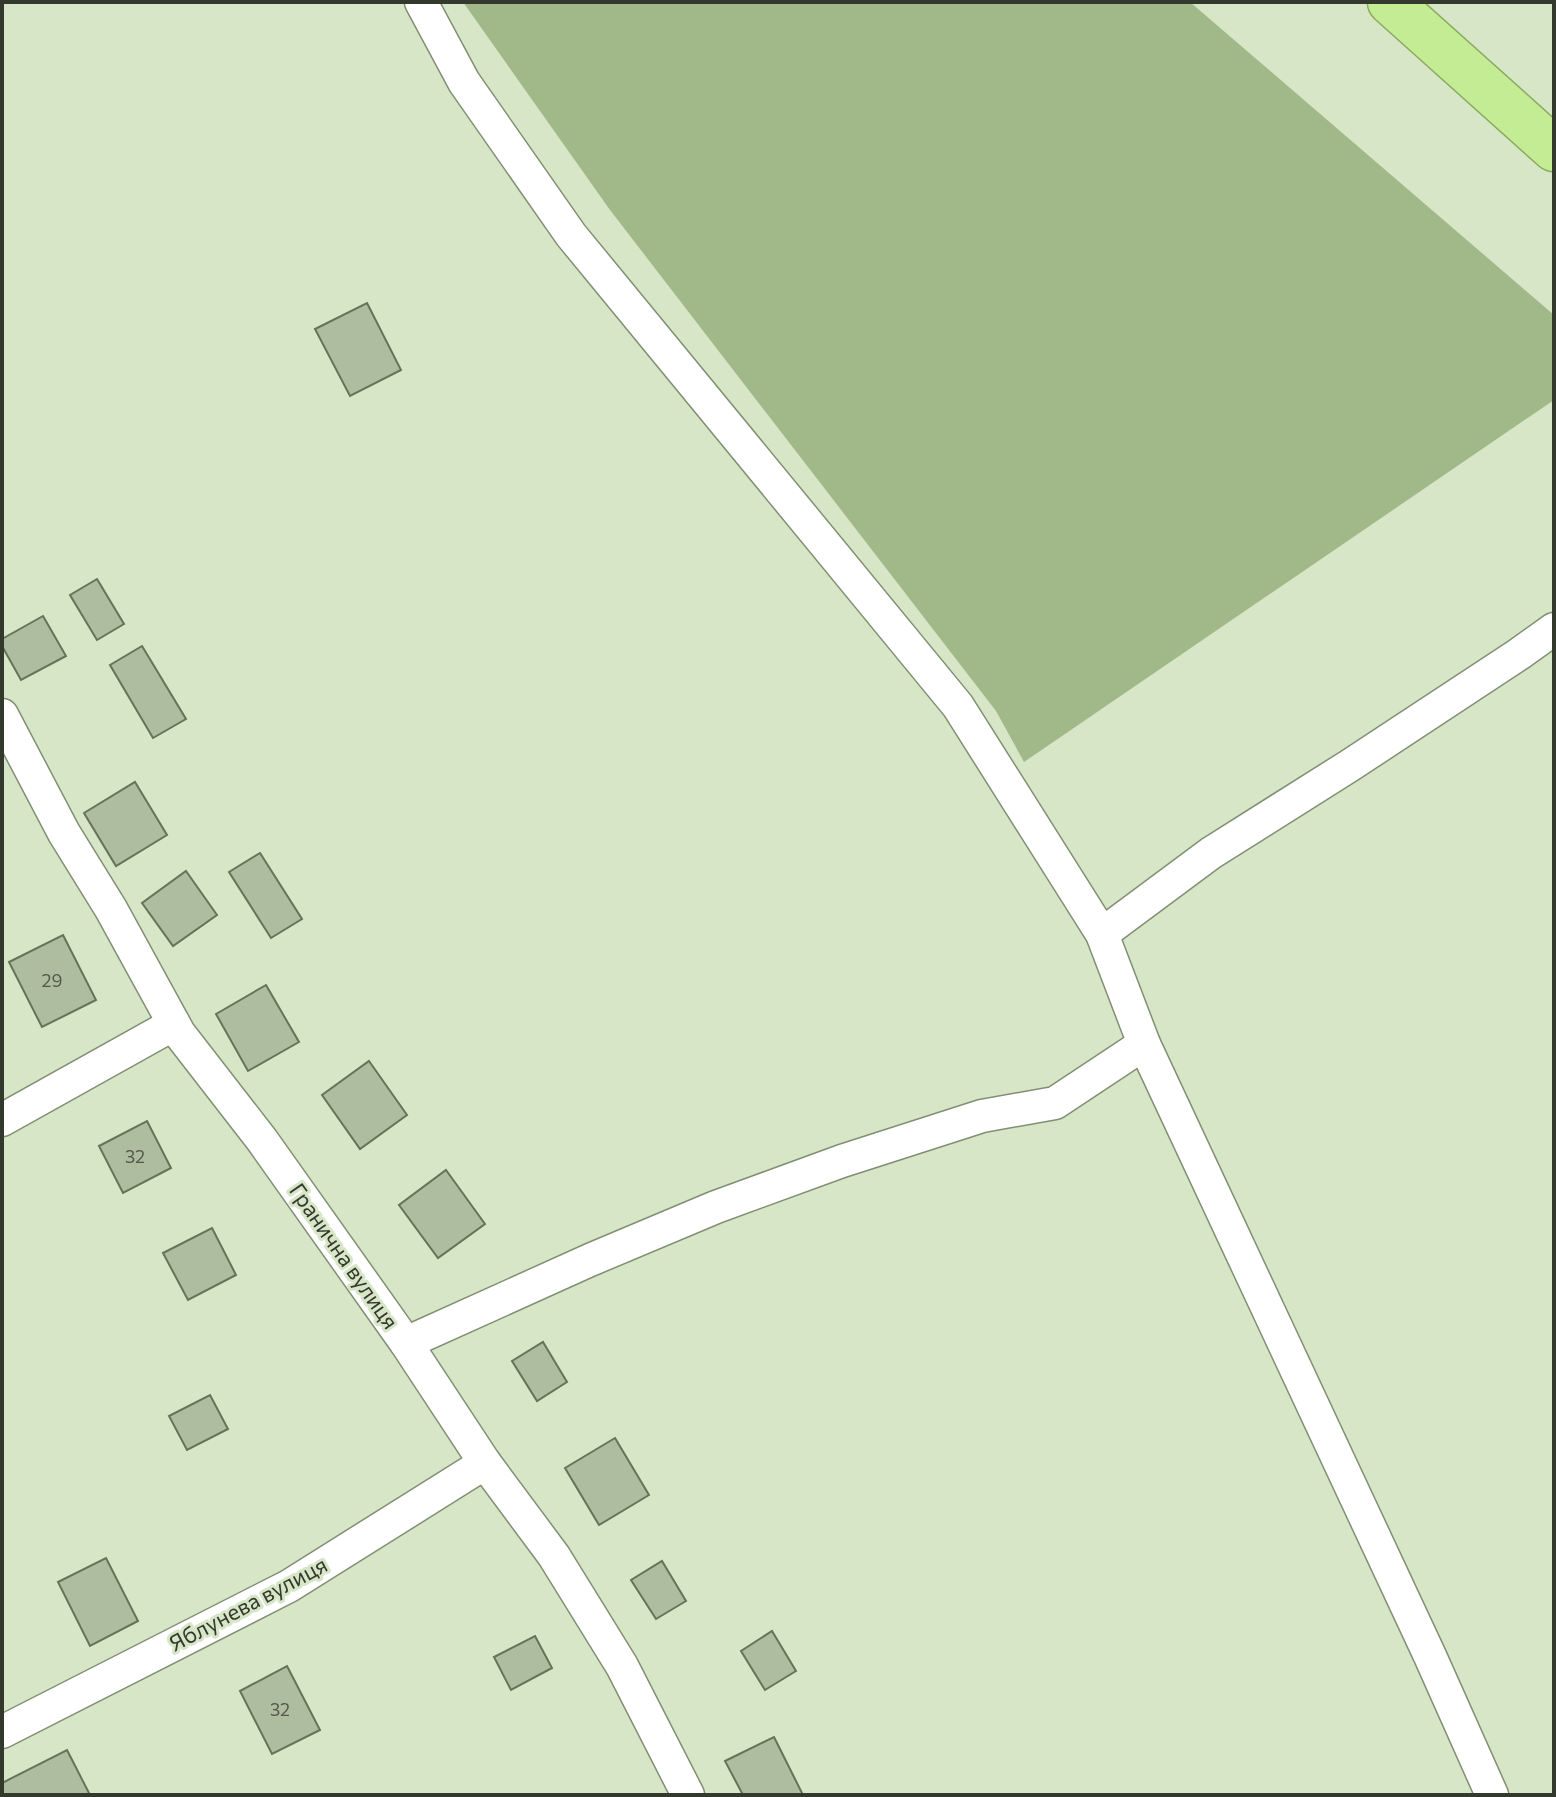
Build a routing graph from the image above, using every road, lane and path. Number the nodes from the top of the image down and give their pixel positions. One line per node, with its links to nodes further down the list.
1 (421, 2): 6 (street)
2 (1390, 2): 3 (highway)
3 (1554, 149)
4 (1554, 629): 6 (street)
5 (2, 715): 7 (street, Гранична вулиця)
6 (1102, 934): 8 (street)
7 (174, 1024): 9 (street); 10 (street, Гранична вулиця)
8 (1144, 1044): 10 (street); 14 (street)
9 (2, 1120)
10 (406, 1343): 11 (street, Гранична вулиця)
11 (485, 1463): 12 (street, Яблунева вулиця); 13 (street, Гранична вулиця)
12 (2, 1732)
13 (688, 1795)
14 (1492, 1795)

